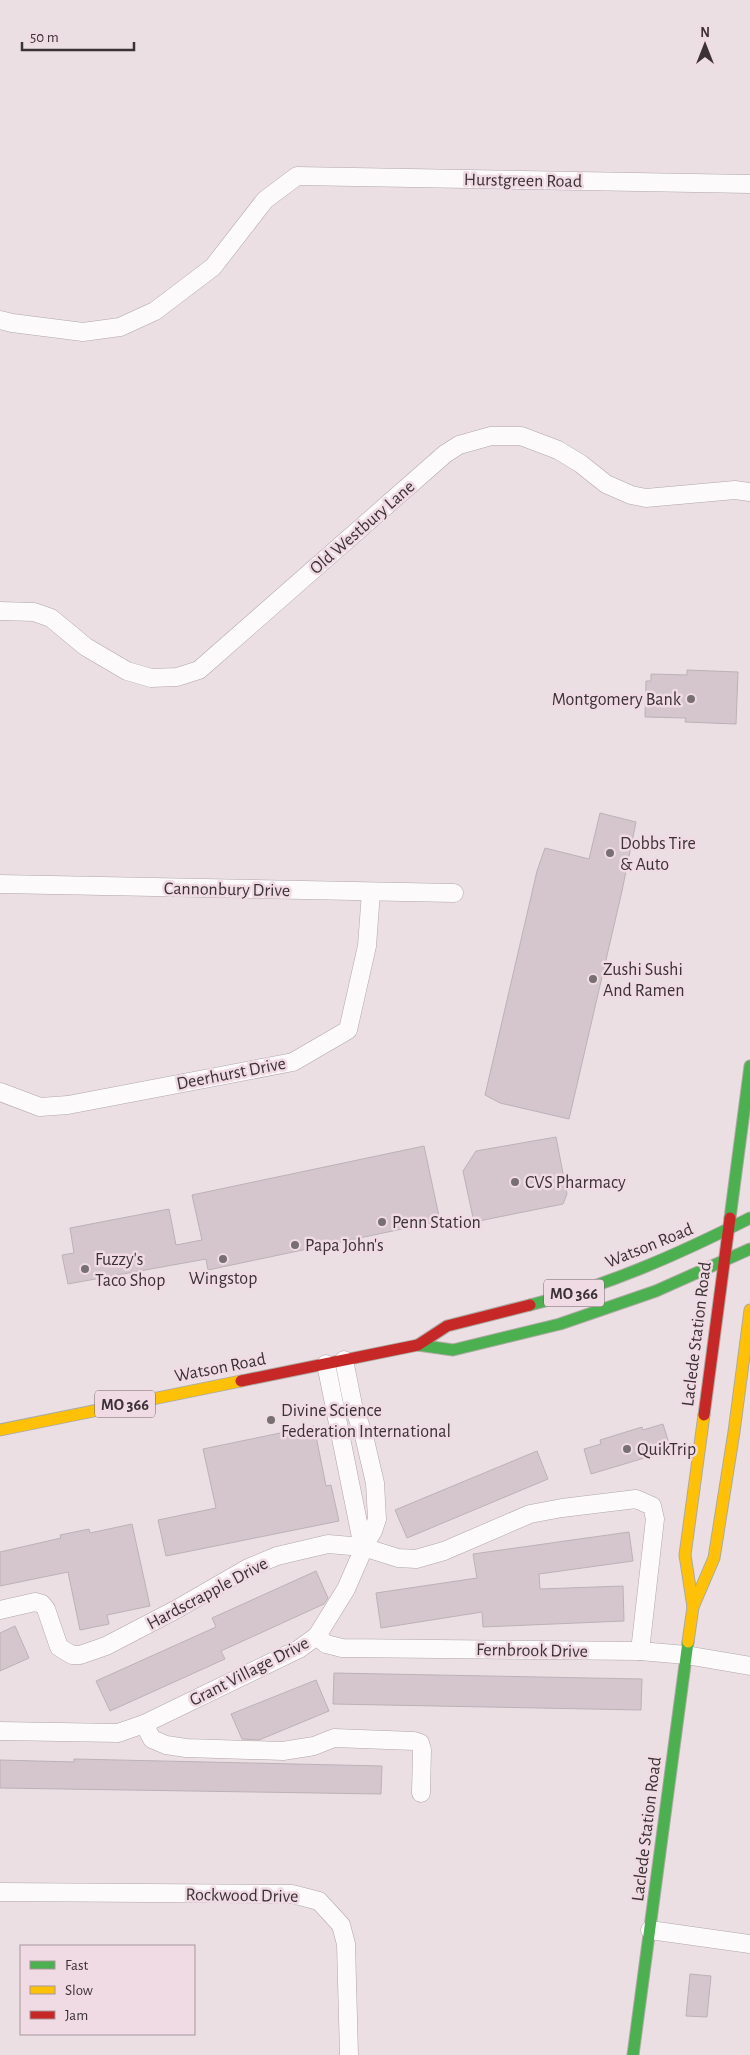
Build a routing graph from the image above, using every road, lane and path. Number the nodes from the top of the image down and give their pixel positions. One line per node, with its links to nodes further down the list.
1 (750, 184): 2 (street, Hurstgreen Road)
2 (0, 320)
3 (750, 492): 4 (street, Old Westbury Lane)
4 (0, 611)
5 (0, 884): 6 (street, Cannonbury Drive)
6 (371, 892): 7 (street, Cannonbury Drive); 9 (street, Deerhurst Drive)
7 (454, 893)
8 (750, 1066): 11 (main road, Laclede Station Road)
9 (0, 1092)
10 (750, 1218): 11 (main road, Watson Road / MO 366)
11 (728, 1230): 13 (main road, Laclede Station Road); 15 (main road, Watson Road / MO 366)
12 (750, 1248): 13 (main road, Watson Road / MO 366)
13 (723, 1262): 15 (main road, Watson Road / MO 366); 20 (main road, Laclede Station Road)
14 (750, 1310): 20 (main road, Laclede Station Road)
15 (418, 1344): 16 (main road, Watson Road / MO 366)
16 (344, 1360): 17 (main road, Watson Road / MO 366); 19 (street, Grant Village Drive)
17 (326, 1364): 18 (main road, Watson Road / MO 366); 19 (street, Grant Village Drive)
18 (0, 1430)
19 (362, 1547): 21 (street, Hardscrapple Drive); 22 (street, Grant Village Drive); 23 (street, Hardscrapple Drive)
20 (693, 1607): 24 (main road, Laclede Station Road)
21 (0, 1610)
22 (317, 1636): 23 (street, Fernbrook Drive); 26 (street, Grant Village Drive)
23 (640, 1651): 24 (street, Fernbrook Drive)
24 (686, 1655): 25 (street, Fernbrook Drive); 30 (main road, Laclede Station Road)
25 (750, 1666)
26 (144, 1724): 27 (street, Grant Village Drive); 28 (street)
27 (0, 1731)
28 (421, 1793)
29 (0, 1892): 32 (street, Rockwood Drive)
30 (650, 1930): 31 (street); 33 (main road, Laclede Station Road)
31 (750, 1944)
32 (349, 2055)
33 (633, 2055)

